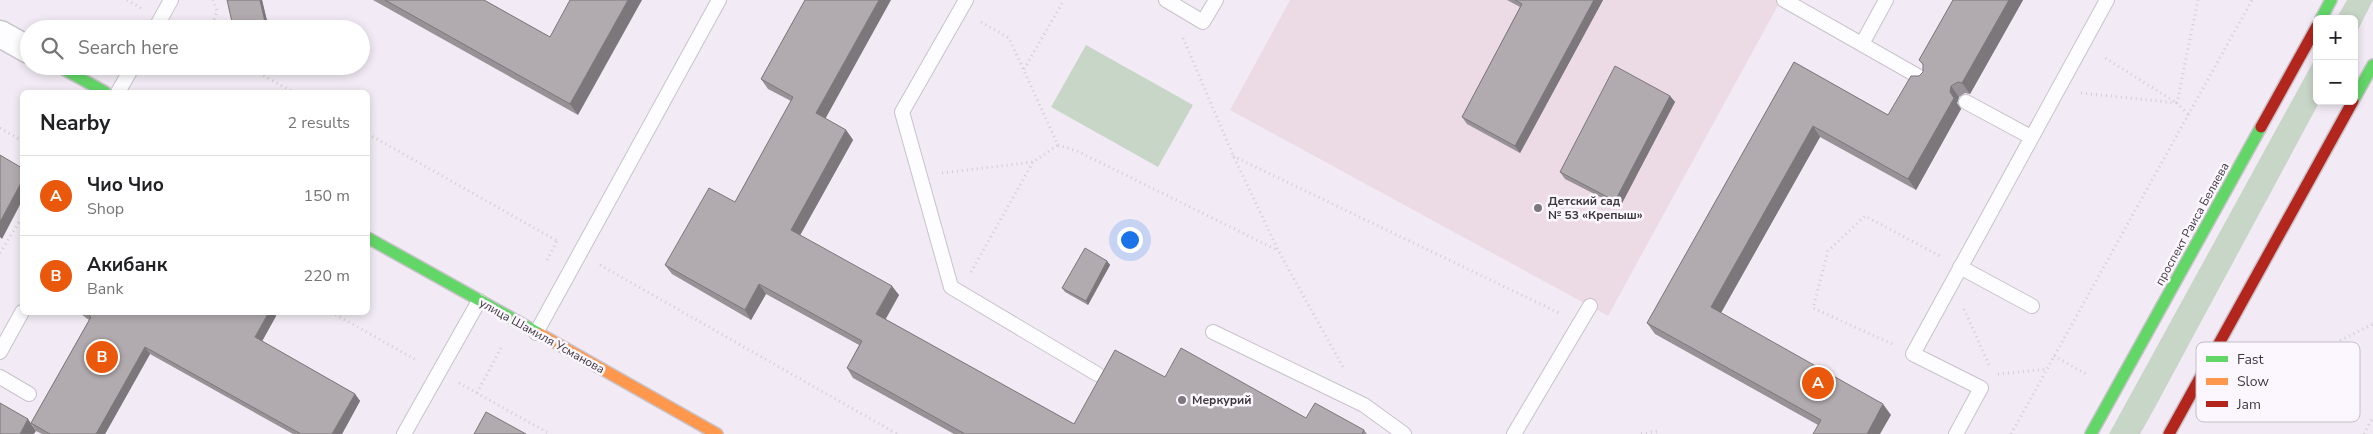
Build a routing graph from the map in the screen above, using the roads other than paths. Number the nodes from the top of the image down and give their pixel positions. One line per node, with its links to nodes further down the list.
1 (171, 0): 11 (lane)
2 (720, 0): 33 (lane)
3 (1166, 0): 4 (lane)
4 (1216, 0)
5 (1784, 0): 14 (lane)
6 (1886, 0): 14 (lane)
7 (2107, 0): 25 (lane)
8 (2331, 0): 10 (street)
9 (963, 5): 36 (lane)
10 (2323, 15)
11 (160, 20)
12 (2313, 33): 45 (street, проспект Раиса Беляева)
13 (0, 34): 15 (street)
14 (1862, 44): 19 (lane)
15 (20, 45)
16 (2373, 65): 22 (street)
17 (74, 75): 20 (street)
18 (128, 75): 21 (lane)
19 (1923, 79)
20 (101, 90)
21 (119, 90)
22 (2358, 93)
23 (1966, 102): 25 (lane)
24 (2351, 105): 34 (street)
25 (2031, 137): 27 (lane)
26 (370, 239): 28 (street, улица Шамиля Усманова)
27 (1960, 267): 30 (lane); 44 (lane)
28 (480, 301): 33 (street, улица Шамиля Усманова); 40 (lane)
29 (1590, 306): 43 (lane)
30 (2032, 306)
31 (20, 315): 35 (lane)
32 (1213, 332): 42 (lane)
33 (536, 333): 41 (street, улица Шамиля Усманова)
34 (2220, 342)
35 (0, 352)
36 (1097, 374)
37 (0, 377): 39 (lane)
38 (2196, 385): 46 (street)
39 (29, 394)
40 (404, 434)
41 (717, 434)
42 (1404, 434)
43 (1514, 434)
44 (1956, 434)
45 (2091, 434)
46 (2169, 434)

